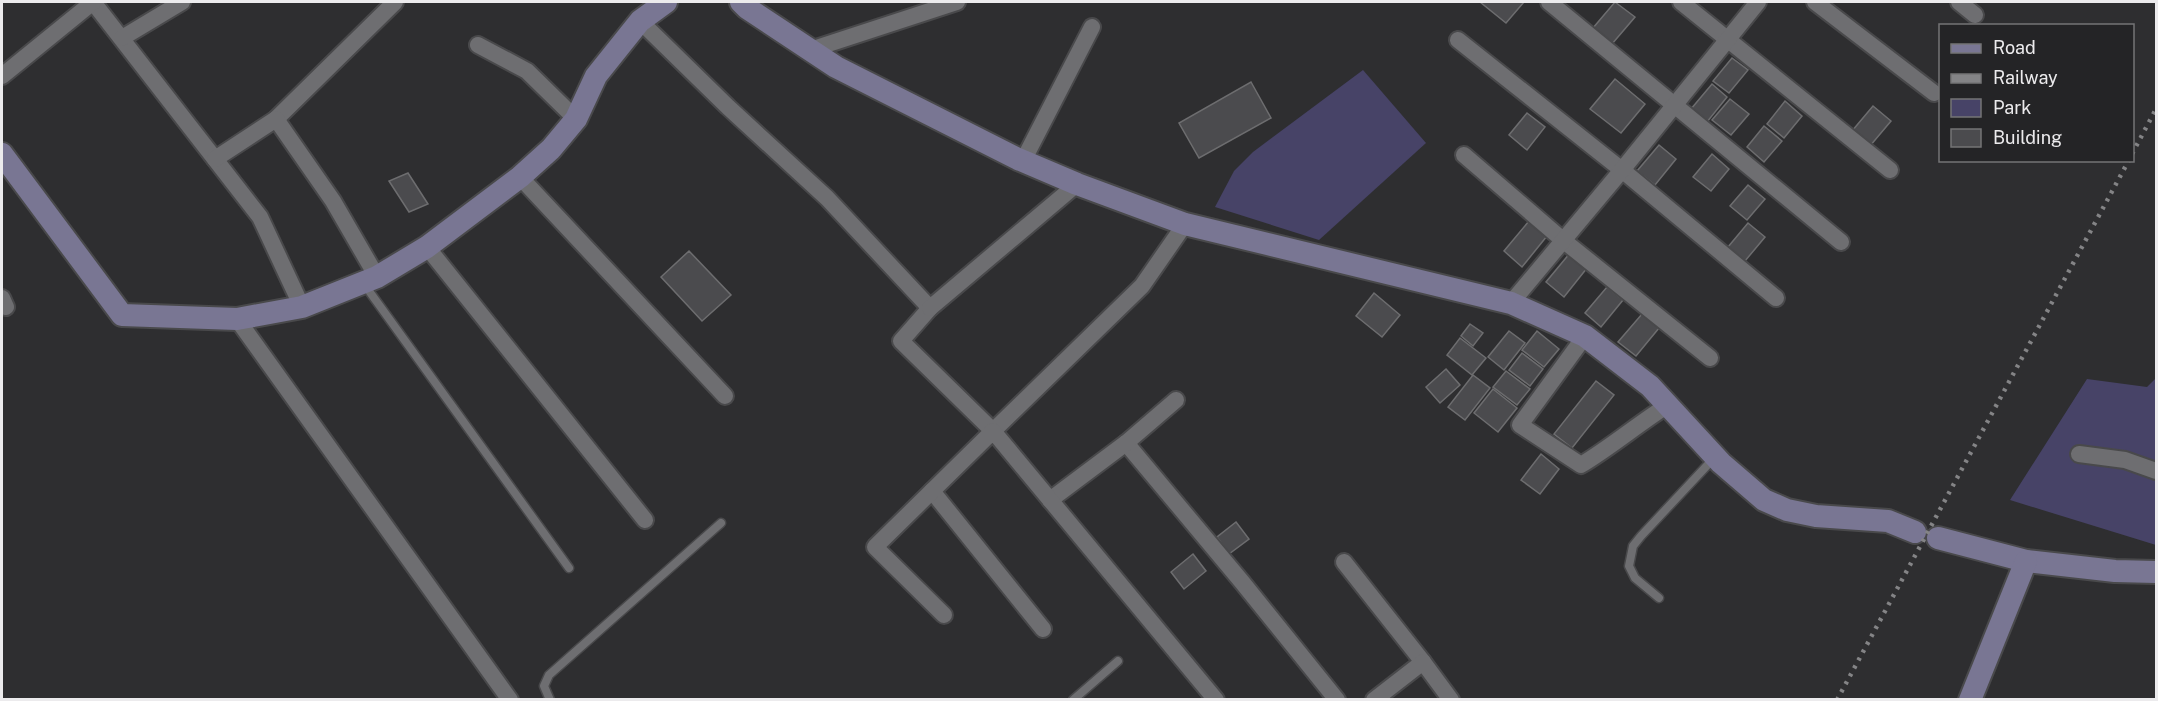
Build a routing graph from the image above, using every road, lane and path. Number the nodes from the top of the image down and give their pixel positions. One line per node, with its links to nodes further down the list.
1 (93, 2): 15 (street); 20 (street)
2 (182, 2): 15 (street)
3 (395, 2): 23 (street)
4 (666, 2): 13 (street)
5 (741, 2): 19 (street)
6 (957, 2): 19 (street)
7 (1549, 2): 22 (street)
8 (1682, 2): 16 (street)
9 (1758, 2): 16 (street)
10 (1815, 2): 21 (street)
11 (1959, 2): 12 (street)
12 (1976, 15)
13 (640, 21): 24 (street); 41 (street)
14 (1092, 27): 28 (street)
15 (122, 38): 26 (street)
16 (1727, 39): 22 (street); 30 (street)
17 (1458, 40): 29 (street)
18 (478, 45): 24 (street)
19 (810, 50): 28 (street)
20 (2, 76)
21 (1934, 93)
22 (1674, 105): 29 (street); 35 (street)
23 (276, 118): 26 (street); 37 (street)
24 (576, 119): 31 (street)
25 (1464, 155): 34 (street)
26 (215, 159): 40 (street)
27 (4, 161): 42 (street)
28 (1023, 161): 32 (street)
29 (1622, 170): 34 (street); 38 (street)
30 (1890, 170)
31 (520, 177): 36 (street); 45 (street)
32 (1077, 184): 33 (street); 41 (street)
33 (1185, 224): 39 (street); 48 (street)
34 (1563, 241): 39 (street); 44 (street)
35 (1841, 242)
36 (427, 247): 37 (street); 55 (street)
37 (370, 280): 40 (street); 61 (lane)
38 (1776, 298)
39 (1511, 303): 43 (street)
40 (302, 307): 42 (street)
41 (930, 308): 48 (street)
42 (237, 319): 68 (street)
43 (1585, 336): 47 (street); 47 (street)
44 (1710, 358)
45 (725, 396)
46 (1176, 399): 49 (street)
47 (1668, 405): 51 (street)
48 (993, 431): 53 (street); 54 (street)
49 (1126, 443): 54 (street); 72 (street)
50 (2079, 454): 52 (street)
51 (1716, 457): 57 (street); 63 (lane)
52 (2157, 471)
53 (932, 490): 64 (street); 65 (street)
54 (1050, 500): 71 (street)
55 (645, 520)
56 (721, 523): 69 (lane)
57 (1915, 532)
58 (1938, 538): 59 (street)
59 (2026, 561): 62 (street); 75 (street)
60 (1344, 562): 67 (street)
61 (569, 568)
62 (2157, 572)
63 (1659, 598)
64 (944, 615)
65 (1043, 629)
66 (1118, 661): 70 (lane)
67 (1423, 663): 73 (street); 74 (street)
68 (510, 699)
69 (550, 699)
70 (1073, 699)
71 (1216, 699)
72 (1337, 699)
73 (1374, 699)
74 (1451, 699)
75 (1970, 699)

